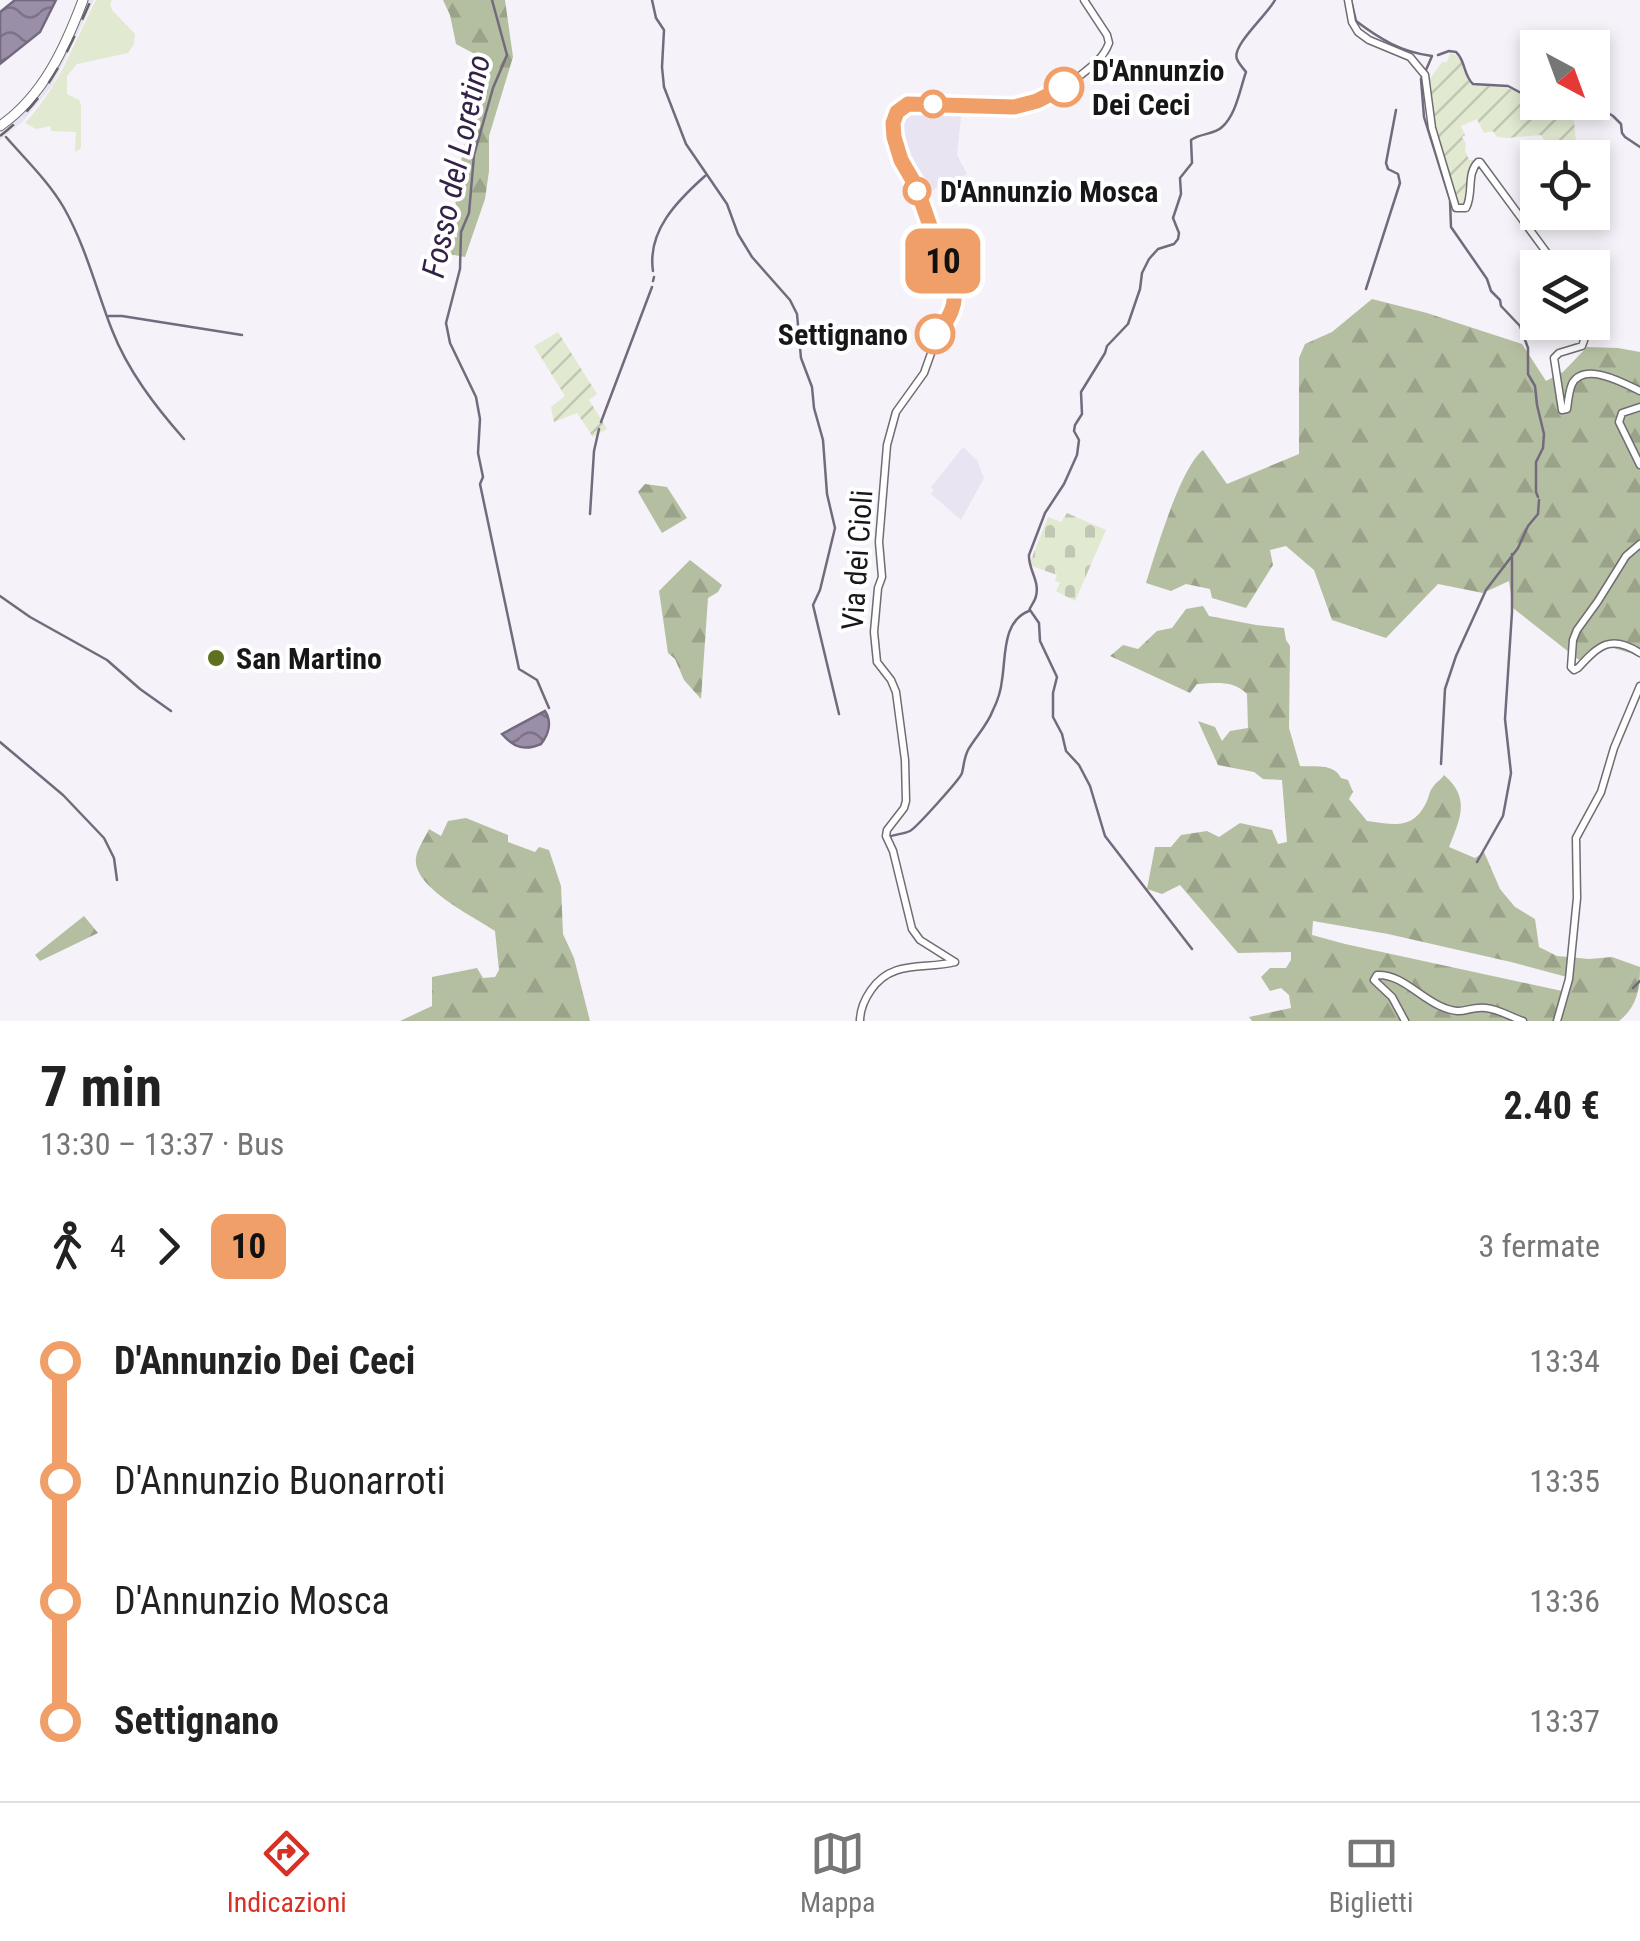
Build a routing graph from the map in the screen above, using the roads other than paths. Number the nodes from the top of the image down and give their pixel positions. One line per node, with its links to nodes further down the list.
1 (83, 0): 4 (main road)
2 (1084, 0): 13 (street, Via dei Cioli)
3 (1348, 0): 5 (street)
4 (0, 126)
5 (1545, 250)
6 (1584, 340): 7 (street)
7 (1640, 391)
8 (1640, 407): 9 (street)
9 (1640, 465)
10 (1640, 544): 11 (street)
11 (1640, 653)
12 (1640, 686): 16 (street)
13 (860, 1021)
14 (1404, 1021): 15 (street)
15 (1523, 1021)
16 (1557, 1021)

